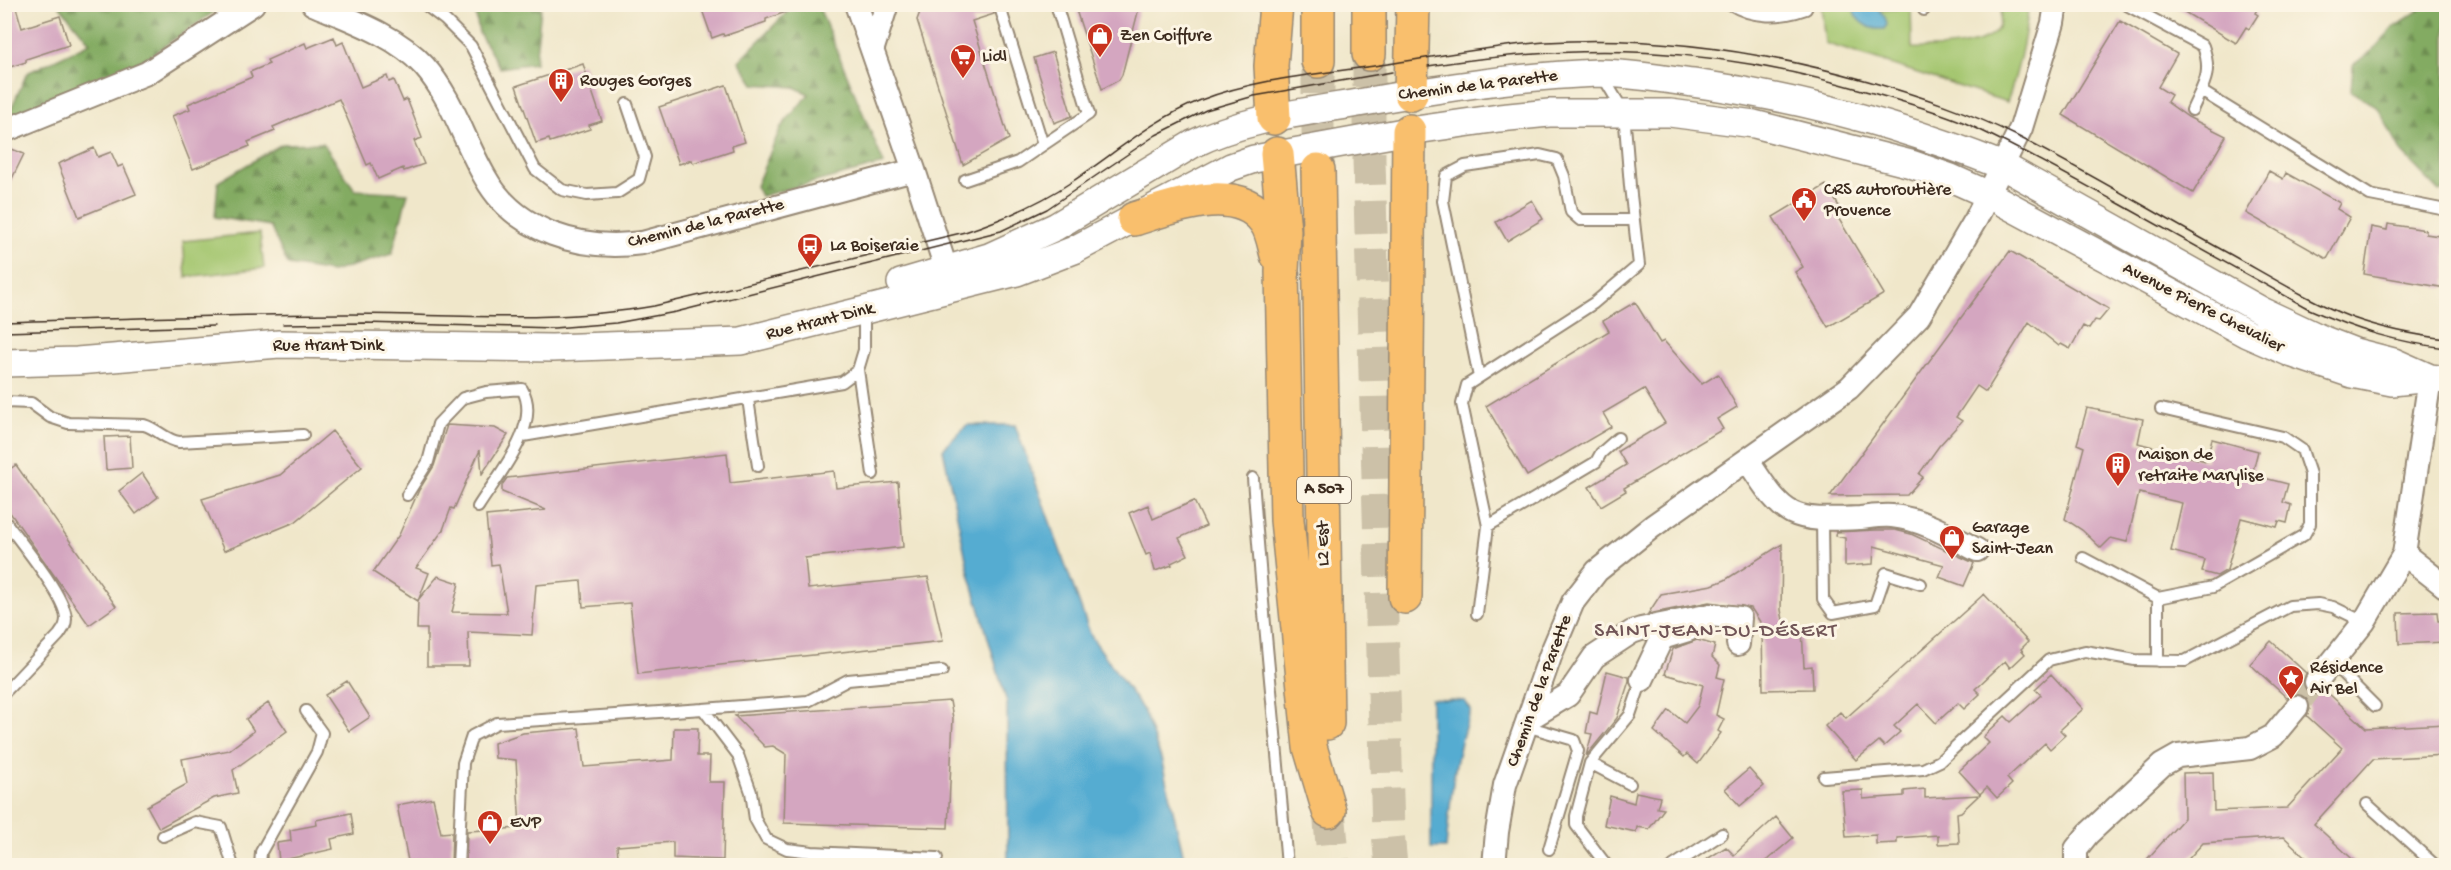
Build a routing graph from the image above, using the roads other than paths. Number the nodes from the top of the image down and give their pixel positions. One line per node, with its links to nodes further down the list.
1 (253, 4): 26 (street)
2 (313, 4): 31 (street, Chemin de la Parette)
3 (424, 4): 22 (lane)
4 (856, 4): 16 (street)
5 (887, 4): 16 (street)
6 (999, 4): 28 (lane)
7 (1056, 4): 28 (lane)
8 (1276, 4): 25 (highway)
9 (1318, 4): 18 (highway)
10 (1369, 4): 17 (highway)
11 (1413, 4): 21 (highway)
12 (1730, 4): 13 (lane)
13 (1808, 4)
14 (2056, 4): 30 (street)
15 (2129, 6): 20 (lane)
16 (873, 48): 31 (street)
17 (1369, 54)
18 (1318, 61)
19 (1601, 73): 21 (street, Chemin de la Parette); 24 (lane); 30 (street, Chemin de la Parette)
20 (2201, 91): 23 (lane); 35 (lane)
21 (1411, 94): 25 (street, Chemin de la Parette); 27 (street)
22 (627, 104)
23 (2192, 110)
24 (1624, 112): 27 (street, Chemin de la Parette); 34 (street, Chemin de la Parette); 37 (lane)
25 (1274, 118): 29 (street); 39 (street, Chemin de la Parette)
26 (4, 131)
27 (1409, 131): 29 (street, Chemin de la Parette); 66 (highway)
28 (1043, 145): 33 (lane)
29 (1277, 154): 36 (street, Chemin de la Parette); 38 (highway)
30 (2004, 166): 34 (street, Chemin de la Parette); 45 (street, Avenue Pierre Chevalier)
31 (914, 170): 39 (street)
32 (1318, 170): 38 (highway, L2 Est / A 507)
33 (965, 180)
34 (1989, 195): 45 (street, Avenue Pierre Chevalier); 52 (street, Chemin de la Parette)
35 (2446, 210)
36 (1134, 219): 38 (highway); 39 (street, Chemin de la Parette)
37 (1633, 220): 44 (lane); 44 (lane)
38 (1282, 272)
39 (950, 281): 40 (street, Rue Hrant Dink); 41 (street, Rue Hrant Dink)
40 (864, 310): 41 (street, Rue Hrant Dink); 43 (lane)
41 (651, 345): 42 (street, Rue Hrant Dink)
42 (4, 363)
43 (858, 370): 46 (lane); 54 (lane)
44 (1479, 377): 60 (lane)
45 (2438, 379): 62 (street)
46 (748, 399): 50 (lane); 53 (lane)
47 (4, 402): 49 (lane)
48 (2161, 409): 67 (lane)
49 (303, 435)
50 (523, 436): 56 (lane); 57 (lane)
51 (1618, 438): 60 (lane)
52 (1748, 461): 58 (street); 82 (street, Chemin de la Parette)
53 (758, 465)
54 (873, 474)
55 (1253, 478): 94 (lane)
56 (407, 495)
57 (478, 507)
58 (1822, 519): 61 (street); 64 (lane)
59 (4, 520): 77 (lane)
60 (1488, 526): 68 (lane)
61 (1977, 550)
62 (2404, 554): 65 (street); 70 (street)
63 (2082, 558): 67 (lane)
64 (1921, 584)
65 (2446, 587)
66 (1405, 597)
67 (2158, 598): 72 (lane)
68 (1477, 614)
69 (1711, 615): 71 (street); 75 (street); 82 (street)
70 (2364, 622): 72 (lane); 73 (street)
71 (1738, 644)
72 (2158, 661): 84 (lane)
73 (2332, 663): 76 (street); 78 (lane)
74 (942, 671): 80 (lane)
75 (1642, 680): 83 (lane)
76 (2316, 682)
77 (4, 693)
78 (2375, 706)
79 (2297, 707): 98 (street)
80 (703, 709): 90 (lane); 93 (lane)
81 (306, 711): 92 (lane)
82 (1527, 723): 89 (lane); 95 (street, Chemin de la Parette)
83 (1590, 763): 85 (lane); 96 (lane)
84 (1824, 777)
85 (1630, 784)
86 (2367, 804): 99 (lane)
87 (1722, 834): 97 (lane)
88 (163, 836): 91 (lane)
89 (1549, 849)
90 (937, 858)
91 (233, 866)
92 (260, 866)
93 (458, 866)
94 (1287, 866)
95 (1494, 866)
96 (1607, 866)
97 (1673, 866)
98 (2076, 866)
99 (2436, 866)

